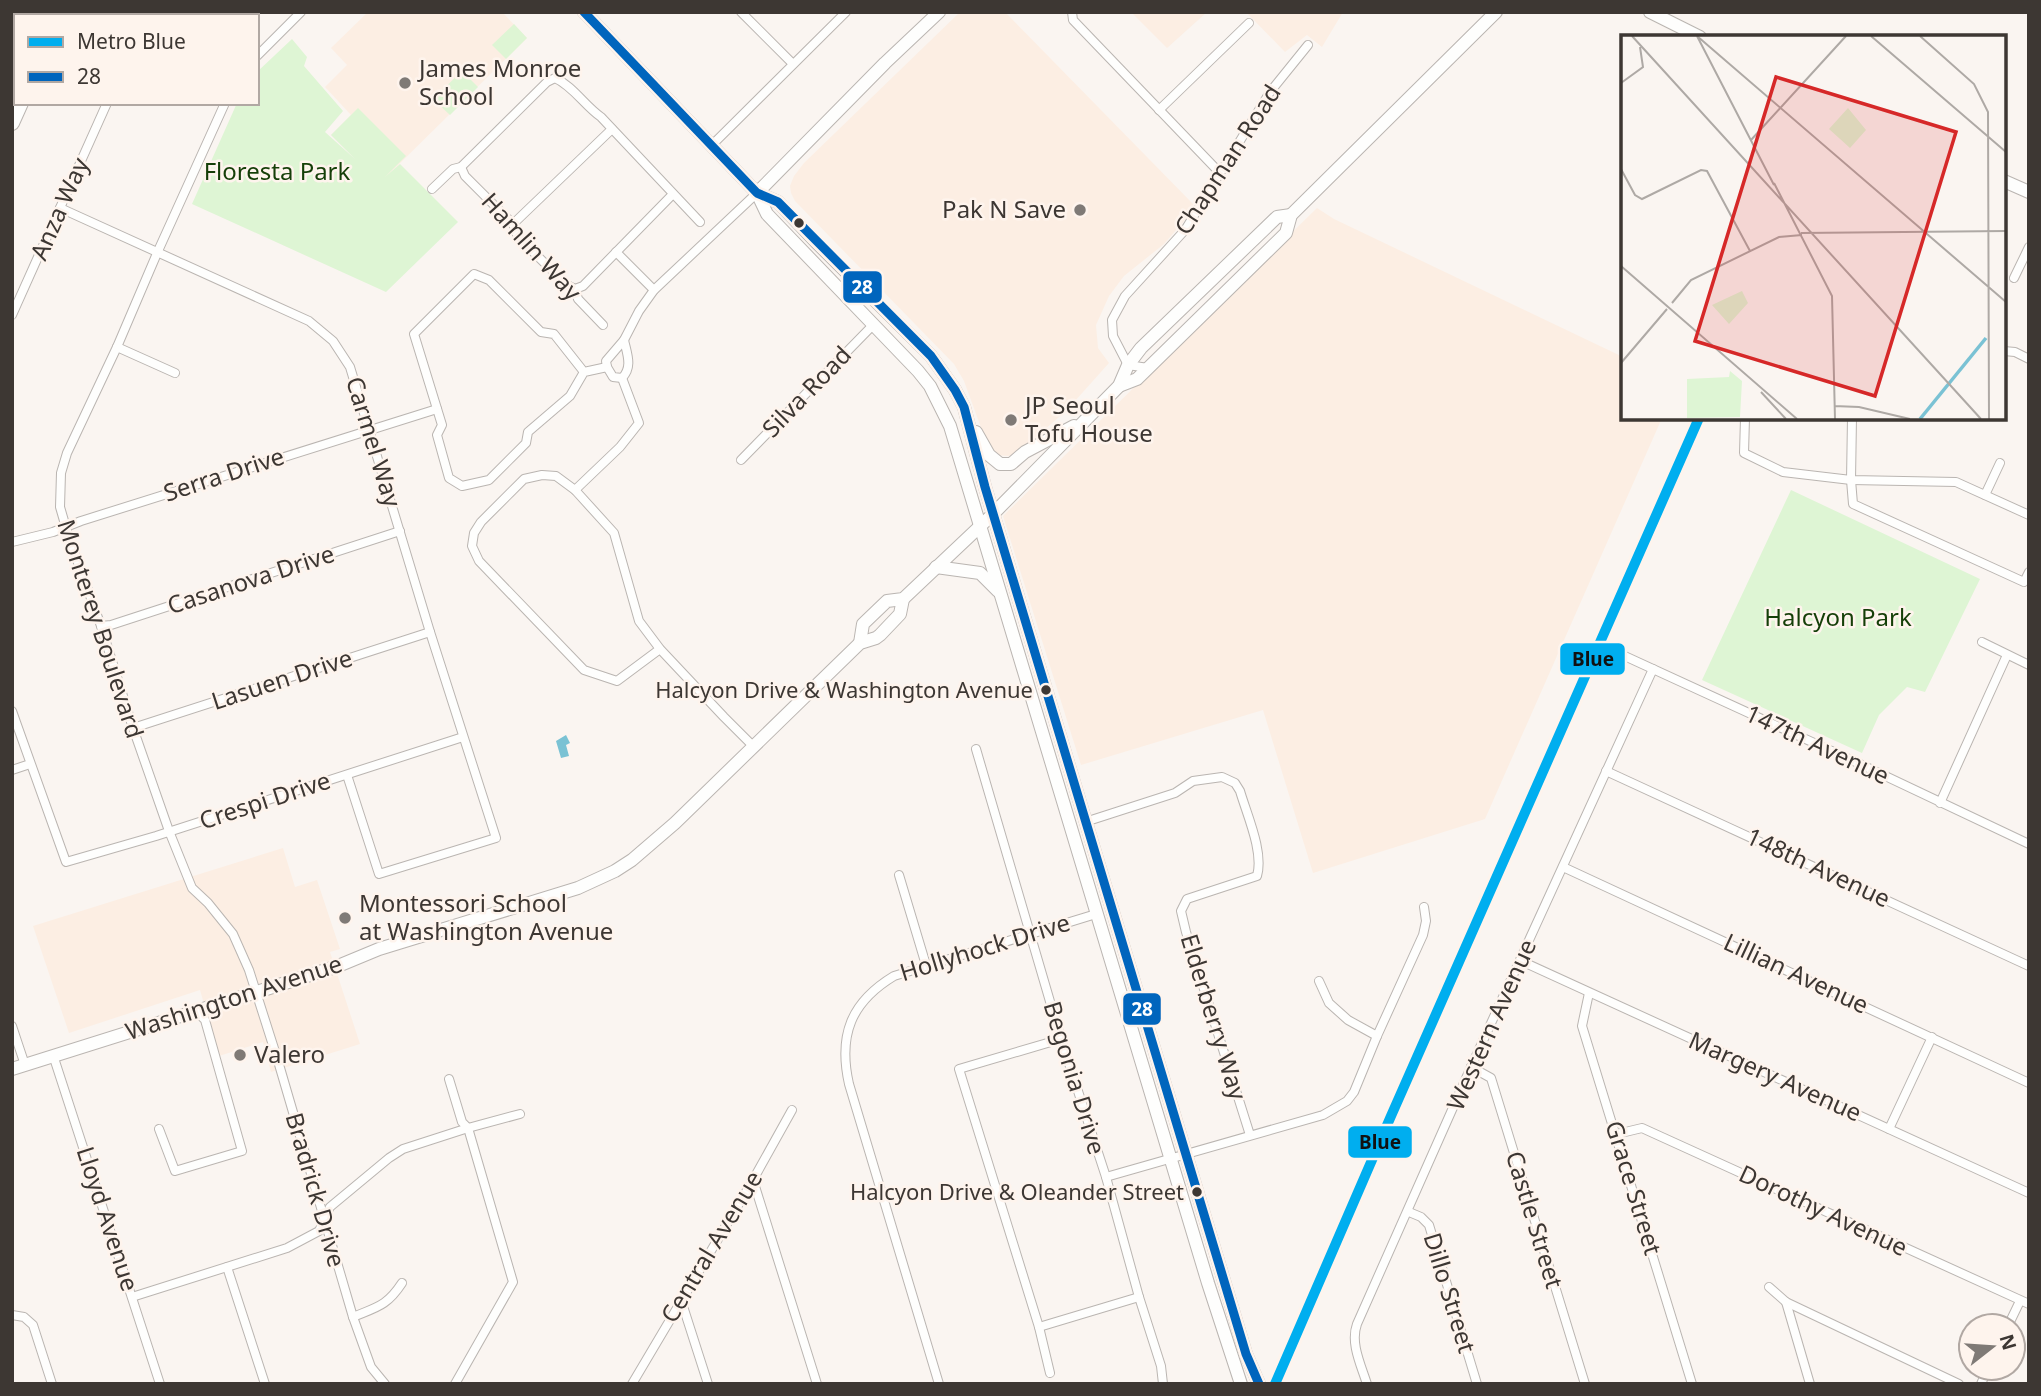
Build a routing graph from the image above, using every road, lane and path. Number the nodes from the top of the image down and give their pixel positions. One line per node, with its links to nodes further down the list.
1 (301, 12): 12 (street)
2 (584, 12): 20 (main road)
3 (741, 12): 13 (street)
4 (846, 12): 13 (street)
5 (939, 12): 26 (main road)
6 (1496, 12): 29 (main road, Washington Avenue)
7 (1650, 12): 10 (main road)
8 (1073, 16): 17 (street)
9 (1249, 23): 17 (street)
10 (1696, 35)
11 (1308, 45): 22 (street, Chapman Road)
12 (259, 54)
13 (793, 64): 20 (street)
14 (20, 105): 18 (highway)
15 (106, 105): 28 (street, Anza Way)
16 (224, 105): 33 (street, Monterey Boulevard)
17 (1159, 110): 22 (street)
18 (12, 123)
19 (612, 129): 21 (street); 27 (street); 31 (street)
20 (712, 145): 26 (main road)
21 (461, 167): 24 (street); 31 (street, Hamlin Way)
22 (1220, 173): 45 (street, Chapman Road)
23 (2006, 182): 25 (main road)
24 (432, 189)
25 (2029, 192)
26 (757, 193): 37 (street); 39 (main road); 52 (main road)
27 (673, 194): 30 (street); 34 (street)
28 (60, 208): 33 (street, Carmel Way); 38 (street, Anza Way)
29 (1291, 215): 45 (main road, Washington Avenue); 47 (main road, Washington Avenue)
30 (700, 222)
31 (513, 225): 36 (street, Hamlin Way)
32 (2029, 247): 35 (street)
33 (158, 251): 42 (street, Monterey Boulevard); 57 (street, Carmel Way)
34 (616, 252): 36 (street); 37 (street)
35 (2014, 278)
36 (576, 289): 40 (street, Hamlin Way)
37 (654, 290): 41 (street)
38 (12, 315)
39 (874, 324): 58 (street, Silva Road); 65 (main road)
40 (603, 325)
41 (624, 340): 46 (street); 50 (street)
42 (117, 347): 49 (street); 66 (street, Monterey Boulevard)
43 (2006, 351): 44 (street)
44 (2029, 359)
45 (1128, 365): 47 (street); 51 (main road, Washington Avenue)
46 (607, 367): 48 (street); 50 (street)
47 (1148, 368): 51 (main road, Washington Avenue)
48 (584, 372): 53 (street); 53 (street)
49 (175, 373)
50 (622, 378): 61 (street)
51 (1119, 386): 54 (main road, Washington Avenue)
52 (964, 407): 54 (main road); 63 (main road)
53 (437, 409): 57 (street, Serra Drive)
54 (1085, 420): 63 (main road, Washington Avenue)
55 (1745, 420): 60 (street)
56 (1853, 420): 60 (street)
57 (370, 429): 66 (street, Serra Drive); 67 (street, Carmel Way)
58 (740, 460)
59 (2000, 463): 62 (street)
60 (1851, 480): 62 (street); 70 (street)
61 (575, 491): 78 (street); 78 (street)
62 (1985, 495): 64 (street)
63 (993, 514): 65 (main road, Washington Avenue); 92 (main road)
64 (2029, 516)
65 (980, 526): 69 (main road, Washington Avenue); 71 (main road)
66 (65, 528): 68 (street, Serra Drive); 73 (street, Monterey Boulevard)
67 (400, 531): 73 (street, Casanova Drive); 74 (street, Carmel Way)
68 (12, 542)
69 (936, 567): 71 (main road); 72 (main road, Washington Avenue)
70 (2029, 572)
71 (1000, 593): 98 (main road)
72 (902, 599): 76 (main road, Washington Avenue); 76 (main road, Washington Avenue)
73 (101, 626): 83 (street, Monterey Boulevard)
74 (430, 632): 83 (street, Lasuen Drive); 84 (street, Carmel Way)
75 (1982, 642): 79 (street)
76 (860, 643): 85 (main road, Washington Avenue)
77 (1605, 647): 81 (street, 147th Avenue)
78 (660, 649): 85 (street)
79 (2007, 655): 80 (street); 91 (street)
80 (2029, 665)
81 (1653, 669): 89 (street, Western Avenue); 91 (street, 147th Avenue)
82 (12, 711): 87 (street)
83 (133, 728): 93 (street, Monterey Boulevard)
84 (463, 737): 90 (street, Crespi Drive); 90 (street, Carmel Way)
85 (754, 747): 104 (main road, Washington Avenue)
86 (976, 749): 99 (street, Begonia Drive)
87 (30, 764): 88 (street); 93 (street, Crespi Drive)
88 (12, 770)
89 (1606, 771): 95 (street, Western Avenue); 102 (street, 148th Avenue)
90 (347, 775): 93 (street, Crespi Drive)
91 (1940, 803): 94 (street, 147th Avenue)
92 (1085, 822): 122 (street, Elderberry Way); 123 (main road)
93 (169, 831): 104 (street, Monterey Boulevard)
94 (2029, 845)
95 (1563, 867): 100 (street, Western Avenue); 109 (street, Lillian Avenue)
96 (899, 875): 101 (street)
97 (1424, 907): 108 (street)
98 (1096, 914): 99 (street, Hollyhock Drive); 124 (main road)
99 (1030, 934): 101 (street, Hollyhock Drive); 110 (street, Begonia Drive)
100 (1521, 961): 105 (street, Margery Avenue); 113 (street, Western Avenue)
101 (926, 965): 152 (street, Hollyhock Drive)
102 (2029, 966)
103 (1319, 981): 108 (street)
104 (257, 992): 106 (main road, Washington Avenue); 129 (street, Bradrick Drive)
105 (1589, 993): 120 (street, Margery Avenue); 121 (street, Grace Street)
106 (195, 1010): 111 (main road, Washington Avenue); 119 (street)
107 (12, 1026): 112 (street)
108 (1377, 1037): 122 (street)
109 (1932, 1037): 115 (street, Lillian Avenue); 120 (street)
110 (1061, 1040): 125 (street, Begonia Drive); 142 (street)
111 (54, 1055): 112 (main road, Washington Avenue); 134 (street, Lloyd Avenue)
112 (18, 1067)
113 (1471, 1067): 128 (street, Western Avenue); 158 (street, Castle Street)
114 (449, 1079): 118 (street)
115 (2029, 1083)
116 (792, 1110): 126 (street, Central Avenue)
117 (520, 1114): 118 (street)
118 (468, 1128): 129 (street); 148 (street)
119 (159, 1129)
120 (1889, 1129): 127 (street, Margery Avenue)
121 (1617, 1134): 138 (street, Dorothy Avenue); 159 (street, Grace Street)
122 (1250, 1135): 123 (street)
123 (1186, 1154): 124 (street); 139 (main road)
124 (1170, 1159): 125 (street); 132 (main road)
125 (1105, 1177): 135 (street, Begonia Drive)
126 (753, 1180): 136 (street, Central Avenue); 151 (street)
127 (2029, 1193)
128 (1409, 1212): 156 (street, Western Avenue); 157 (street, Dillo Street)
129 (323, 1218): 130 (street); 141 (street, Bradrick Drive)
130 (227, 1267): 134 (street); 146 (street)
131 (402, 1283): 141 (street)
132 (1208, 1283): 139 (main road); 154 (main road)
133 (1769, 1287): 137 (street)
134 (132, 1297): 145 (street, Lloyd Avenue)
135 (1139, 1297): 142 (street); 153 (street, Begonia Drive)
136 (681, 1300): 149 (street, Central Avenue); 150 (street)
137 (1786, 1302): 160 (street); 161 (street)
138 (2025, 1303)
139 (1231, 1304): 155 (main road)
140 (12, 1315): 144 (street)
141 (353, 1317): 147 (street, Bradrick Drive)
142 (1039, 1327): 143 (street)
143 (1050, 1373)
144 (52, 1384)
145 (160, 1384)
146 (265, 1384)
147 (384, 1384)
148 (455, 1384)
149 (632, 1384)
150 (708, 1384)
151 (817, 1384)
152 (939, 1384)
153 (1163, 1384)
154 (1241, 1384)
155 (1259, 1384)
156 (1367, 1384)
157 (1477, 1384)
158 (1585, 1384)
159 (1692, 1384)
160 (1810, 1384)
161 (1959, 1384)

